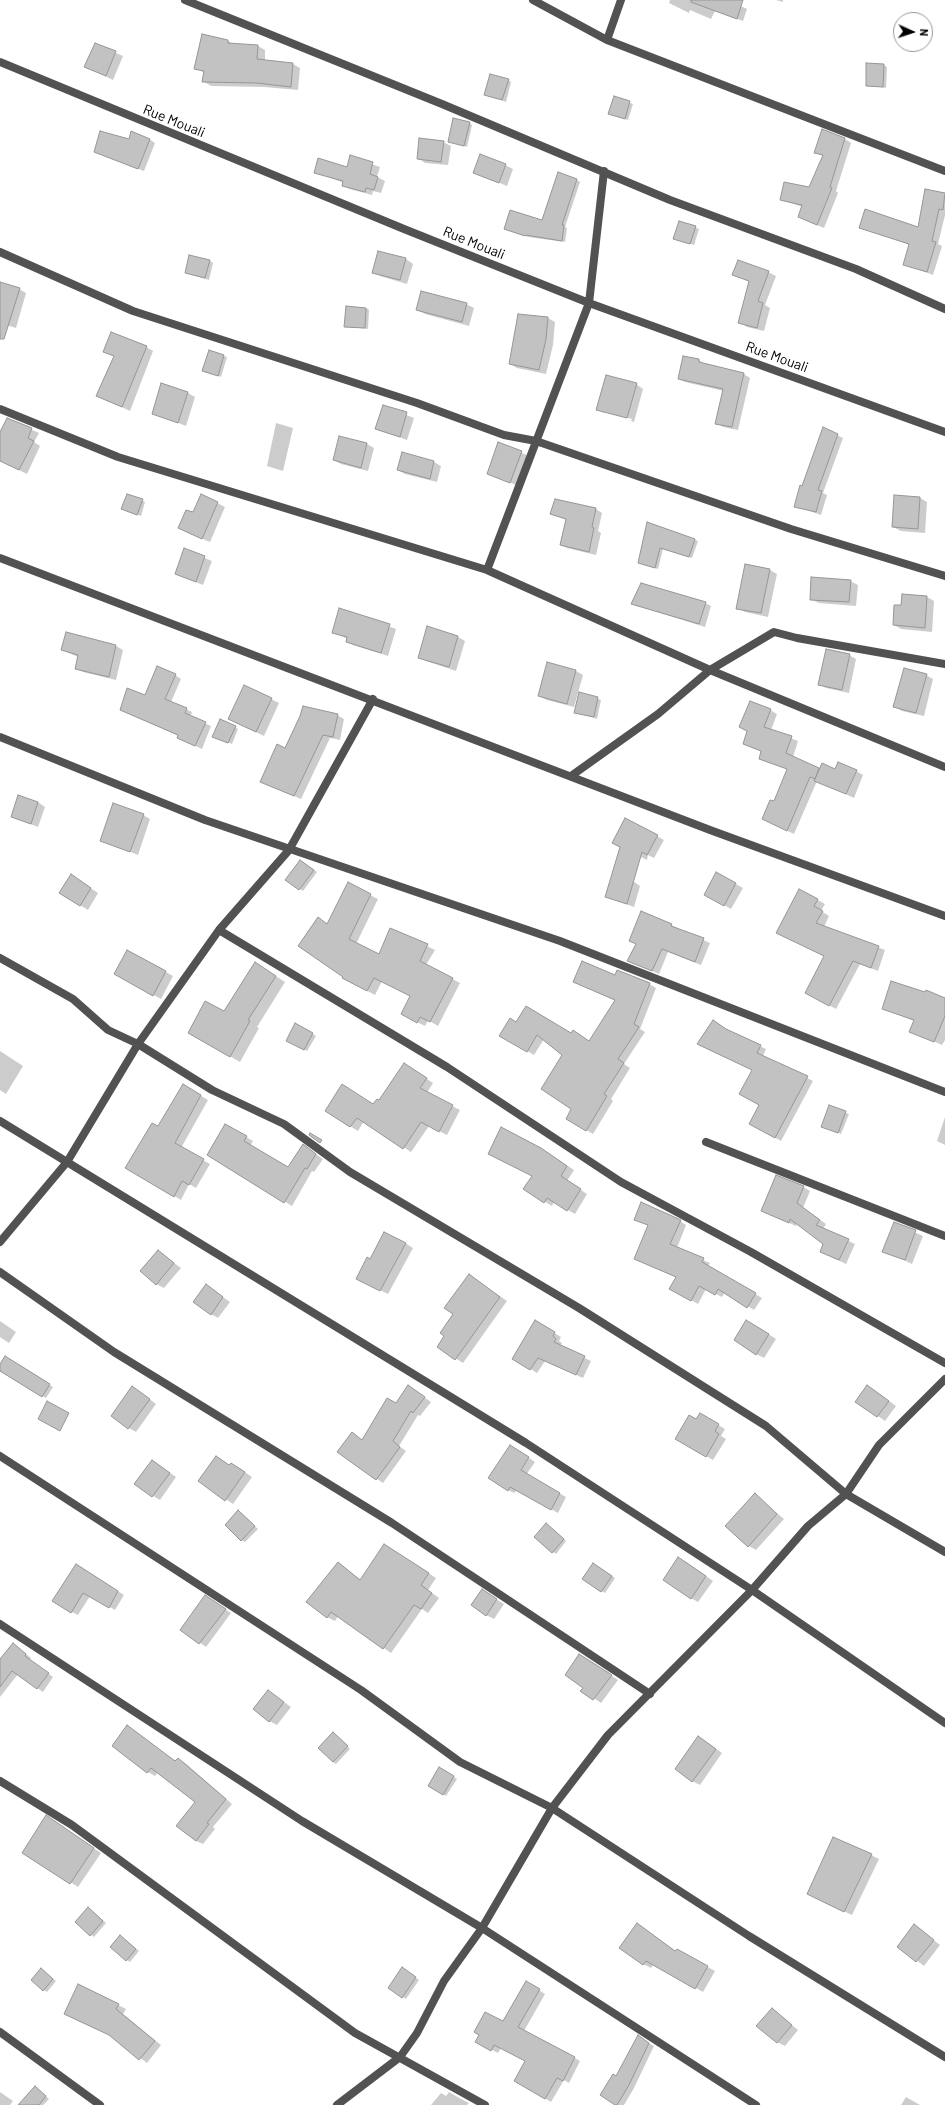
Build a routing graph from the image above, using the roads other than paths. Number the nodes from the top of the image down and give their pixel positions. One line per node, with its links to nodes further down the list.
1 (185, 0): 7 (street)
2 (533, 0): 4 (street)
3 (621, 0): 4 (street)
4 (607, 40): 6 (street)
5 (0, 62): 9 (street, Rue Mouali)
6 (945, 171)
7 (604, 172): 9 (street); 10 (street)
8 (0, 252): 13 (street)
9 (589, 303): 12 (street, Rue Mouali); 13 (street)
10 (945, 309)
11 (0, 408): 15 (street)
12 (945, 432)
13 (536, 441): 15 (street); 16 (street)
14 (0, 558): 19 (street)
15 (487, 570): 18 (street)
16 (945, 576)
17 (945, 664): 18 (street)
18 (710, 670): 21 (street); 22 (street)
19 (374, 699): 22 (street); 23 (street)
20 (0, 737): 23 (street)
21 (945, 767)
22 (571, 776): 24 (street)
23 (289, 850): 25 (street); 28 (street)
24 (945, 916)
25 (219, 930): 27 (street); 35 (street)
26 (0, 958): 27 (street)
27 (138, 1044): 31 (street); 38 (street)
28 (945, 1092)
29 (0, 1121): 31 (street)
30 (706, 1142): 32 (street)
31 (67, 1162): 33 (street); 40 (street)
32 (945, 1236)
33 (0, 1242)
34 (0, 1272): 42 (street)
35 (945, 1363)
36 (945, 1379): 38 (street)
37 (0, 1456): 45 (street)
38 (846, 1494): 39 (street); 40 (street)
39 (945, 1552)
40 (752, 1590): 42 (street); 43 (street)
41 (0, 1624): 46 (street)
42 (650, 1694): 45 (street)
43 (945, 1723)
44 (0, 1781): 48 (street)
45 (552, 1808): 46 (street); 49 (street)
46 (482, 1928): 48 (street); 53 (street)
47 (0, 2032): 50 (street)
48 (400, 2057): 51 (street); 52 (street)
49 (945, 2057)
50 (100, 2105)
51 (337, 2105)
52 (485, 2105)
53 (756, 2105)

